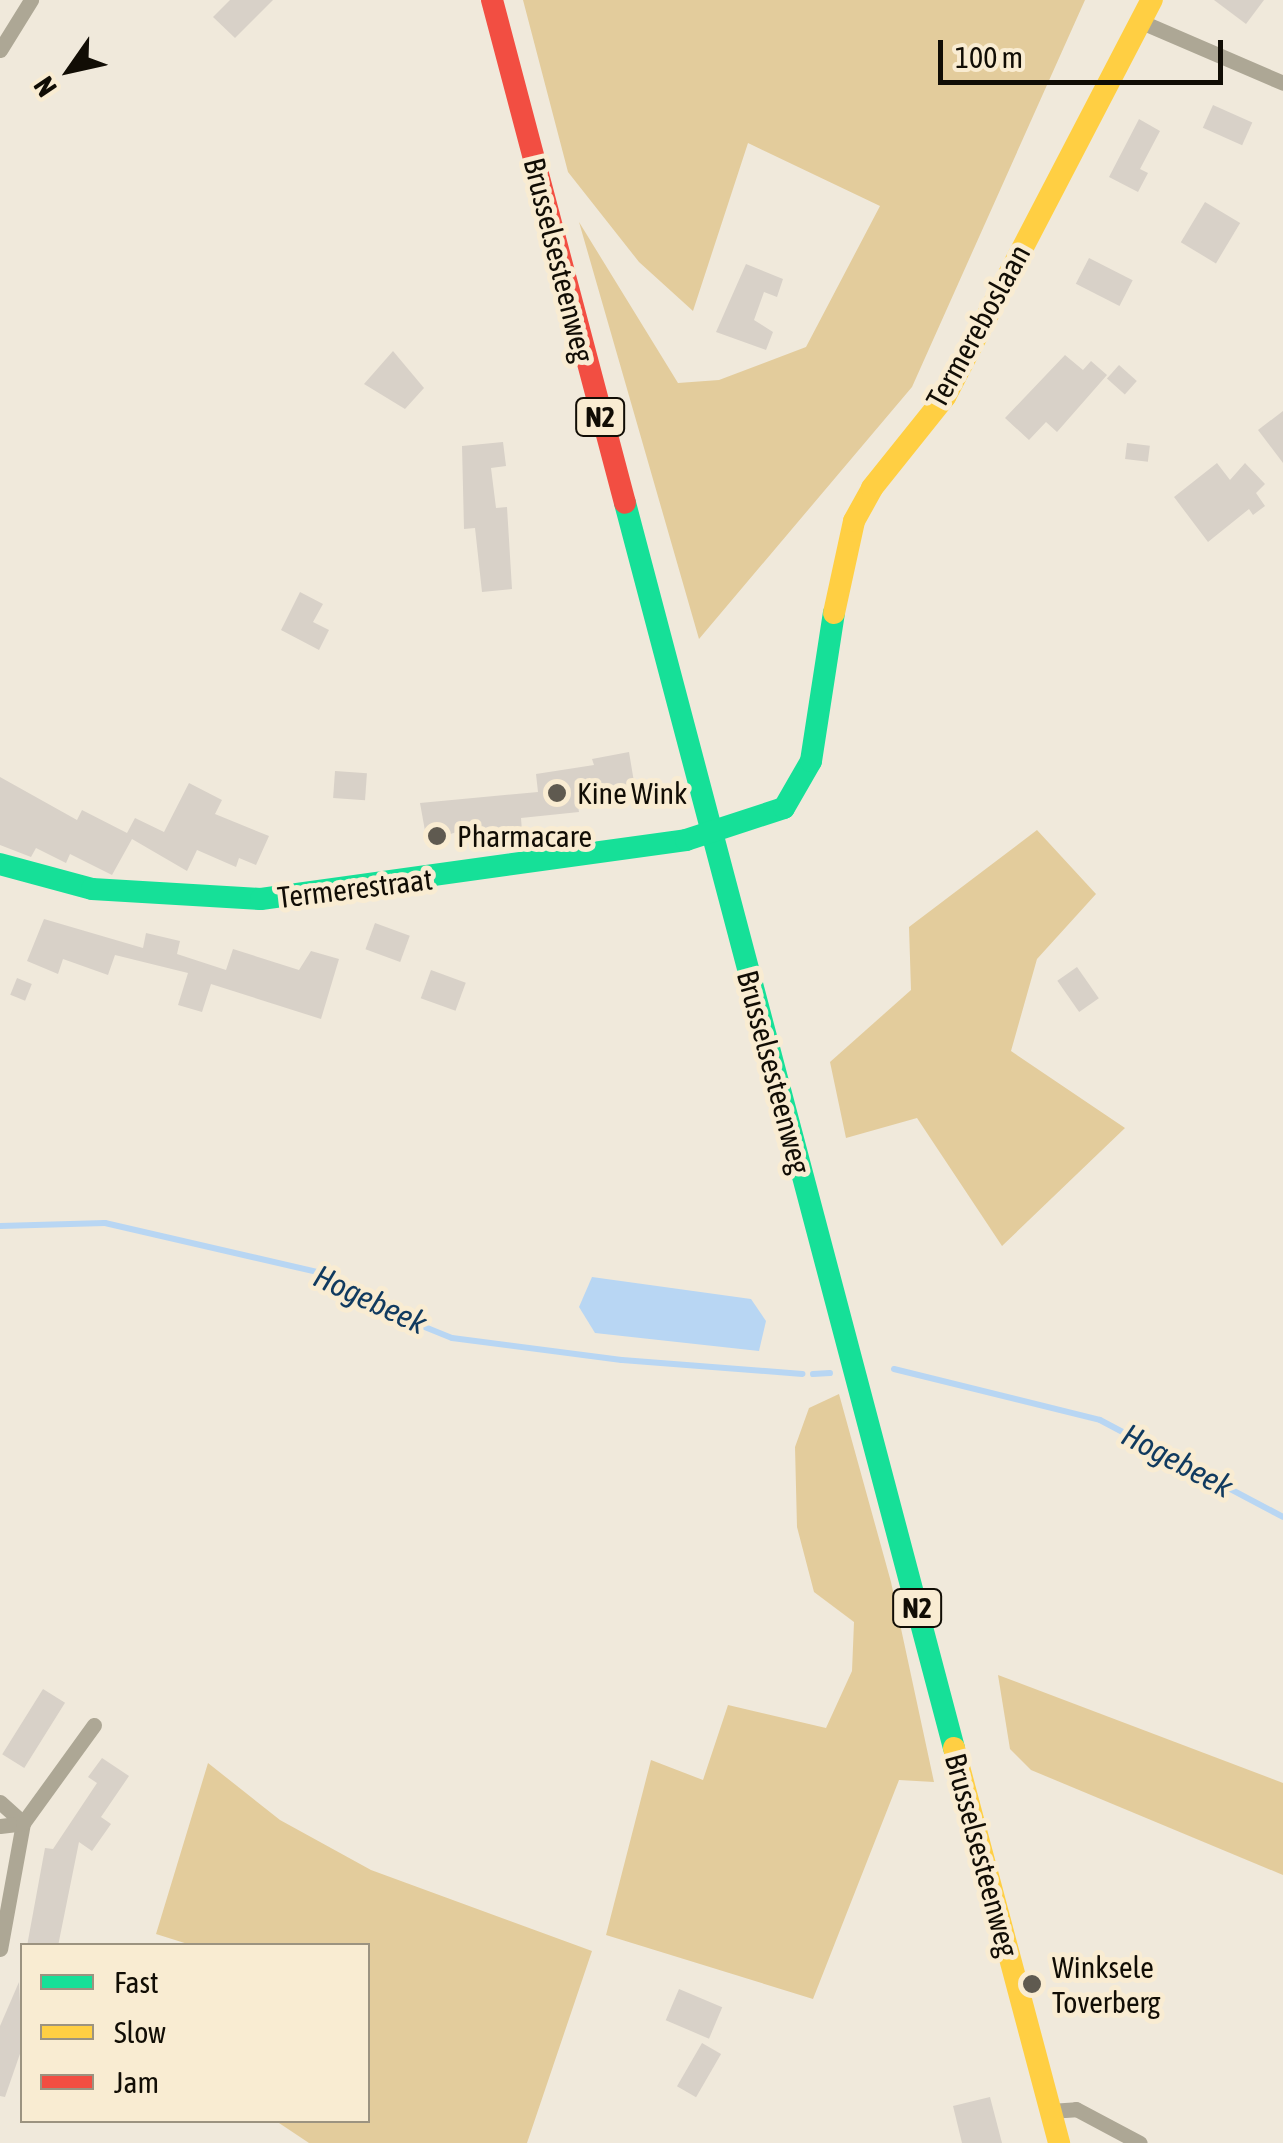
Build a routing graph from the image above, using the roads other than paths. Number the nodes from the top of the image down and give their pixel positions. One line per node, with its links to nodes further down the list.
1 (32, 0): 5 (street)
2 (492, 0): 7 (main road, Brusselsesteenweg / N2)
3 (1152, 0): 4 (main road, Termereboslaan)
4 (1144, 24): 6 (street); 7 (main road, Termereboslaan)
5 (0, 50)
6 (1283, 83)
7 (711, 834): 8 (main road, Termerestraat); 14 (main road, Brusselsesteenweg / N2)
8 (0, 864)
9 (94, 1725): 11 (street)
10 (0, 1802): 11 (street)
11 (23, 1823): 12 (street); 13 (street)
12 (0, 1826)
13 (0, 1949)
14 (1050, 2112): 15 (main road, Brusselsesteenweg / N2); 16 (street)
15 (1059, 2143)
16 (1140, 2143)

